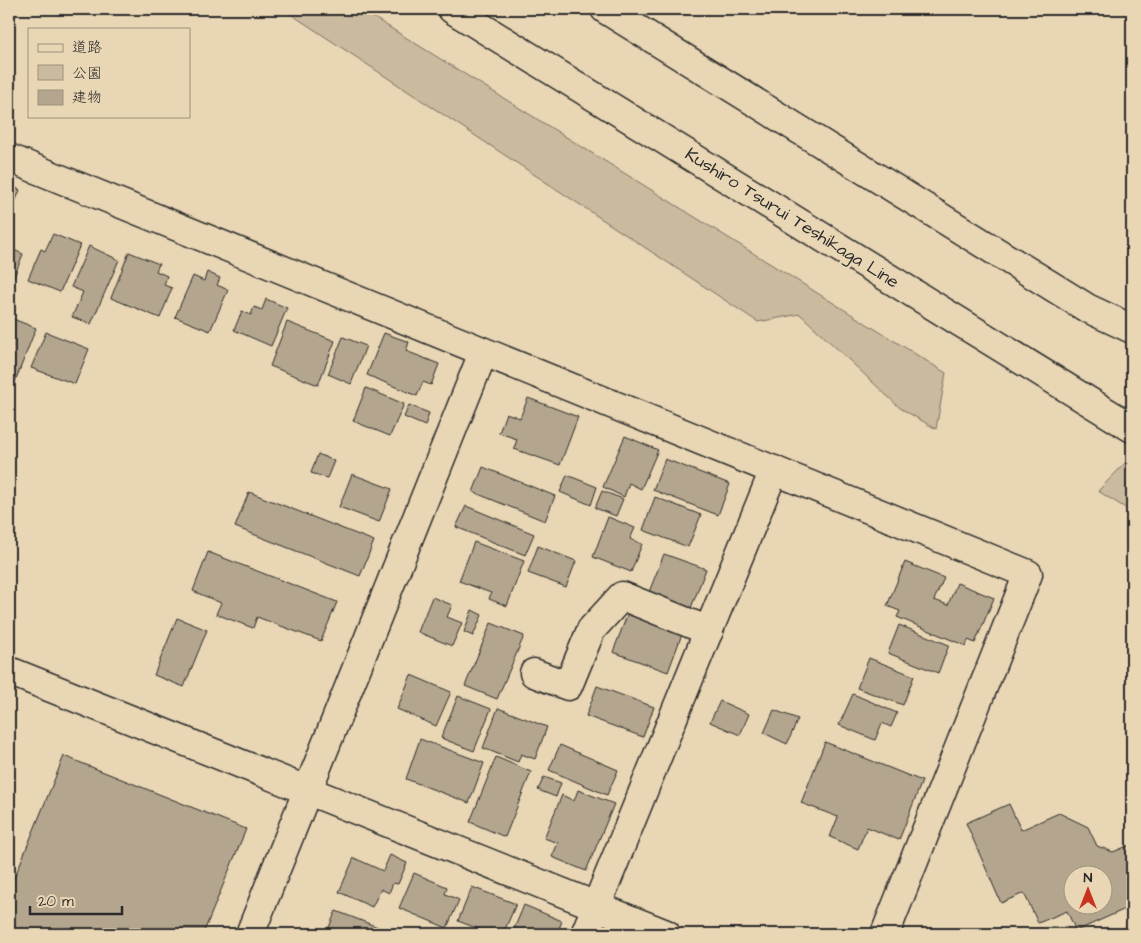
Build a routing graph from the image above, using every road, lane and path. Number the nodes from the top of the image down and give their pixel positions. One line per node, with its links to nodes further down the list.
1 (452, 9): 6 (street, Kushiro Tsurui Teshikaga Line)
2 (605, 9): 4 (street)
3 (9, 158): 5 (street)
4 (1131, 326)
5 (482, 353): 7 (street); 11 (street)
6 (1132, 428)
7 (774, 470): 8 (street); 16 (street)
8 (708, 631): 10 (street); 12 (street)
9 (9, 671): 11 (street)
10 (534, 674)
11 (309, 791): 12 (street); 13 (street)
12 (596, 907): 14 (street); 15 (street)
13 (250, 934)
14 (585, 934)
15 (666, 934)
16 (885, 934)

